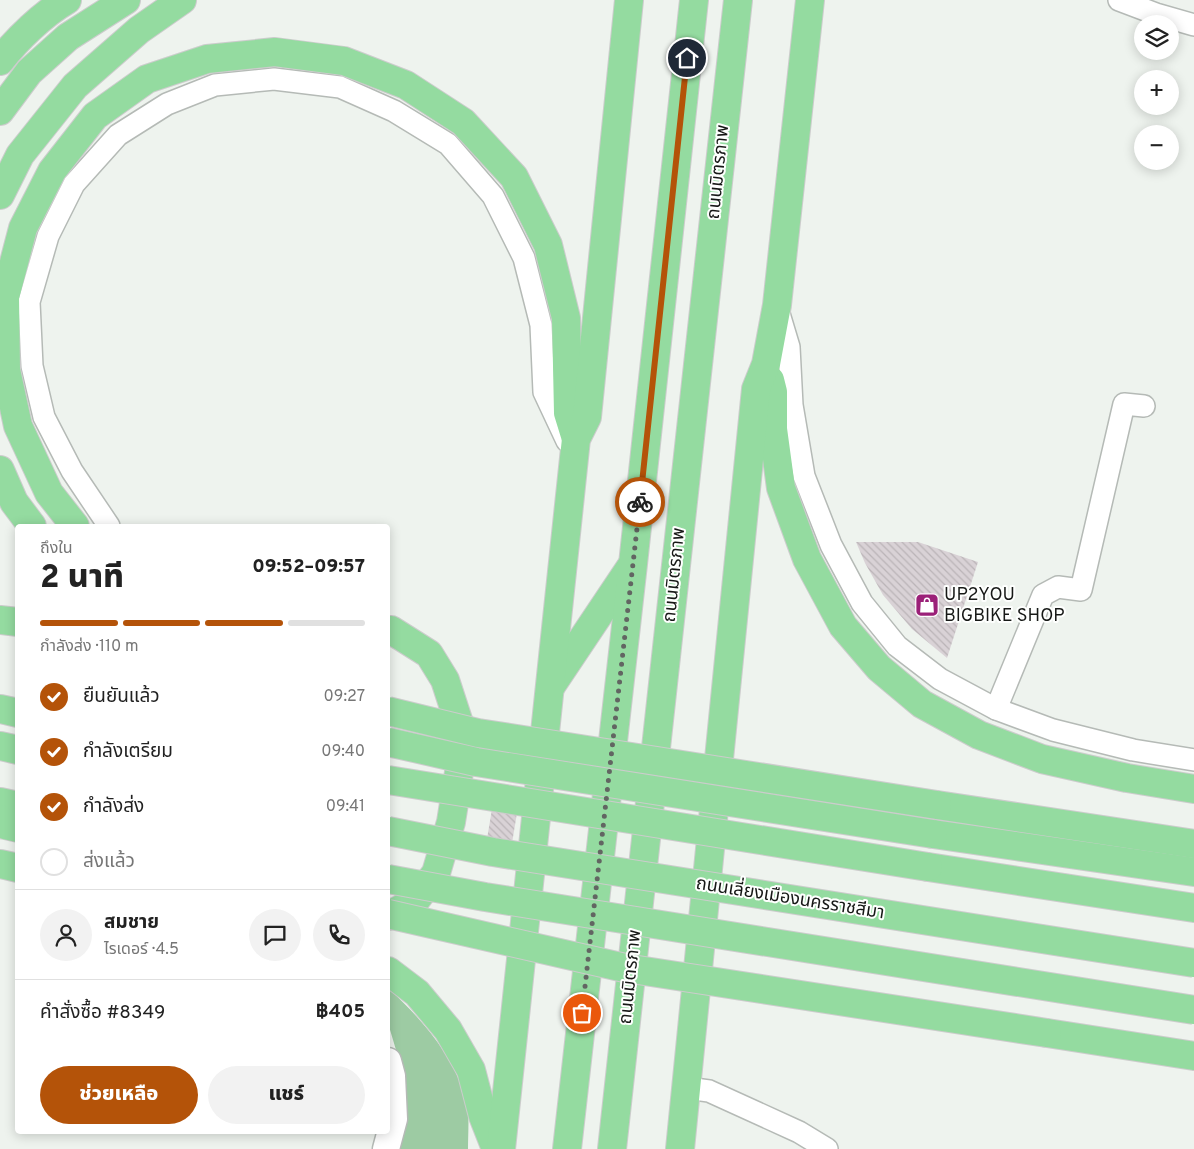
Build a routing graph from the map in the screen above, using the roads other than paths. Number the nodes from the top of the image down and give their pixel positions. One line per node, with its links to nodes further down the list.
1 (67, 0): 10 (highway)
2 (126, 0): 11 (highway)
3 (182, 0): 12 (highway)
4 (629, 0): 16 (highway)
5 (694, 0): 21 (highway)
6 (738, 0): 61 (highway, ถนนมิตรภาพ)
7 (810, 0): 13 (highway)
8 (1119, 0): 9 (street)
9 (1194, 25)
10 (0, 62)
11 (0, 111)
12 (0, 195)
13 (776, 305): 14 (highway); 27 (street)
14 (766, 364): 35 (highway); 54 (highway)
15 (1144, 406): 27 (street)
16 (575, 448): 19 (highway); 20 (street); 25 (highway)
17 (0, 470): 18 (highway)
18 (30, 524)
19 (73, 524)
20 (108, 524)
21 (633, 564): 25 (highway); 60 (highway)
22 (0, 620): 23 (highway)
23 (15, 622)
24 (390, 630): 47 (highway)
25 (549, 690): 59 (highway)
26 (0, 709): 29 (highway)
27 (996, 710): 33 (street)
28 (390, 711): 41 (highway, bridge)
29 (15, 712)
30 (390, 742): 44 (highway, bridge)
31 (0, 746): 32 (highway)
32 (15, 749)
33 (1194, 760)
34 (390, 780): 46 (highway, bridge)
35 (1194, 789)
36 (0, 802): 37 (highway)
37 (15, 805)
38 (0, 819): 39 (highway)
39 (15, 827)
40 (390, 831): 49 (highway, ถนนเลี่ยงเมืองนครราชสีมา, bridge)
41 (1194, 844)
42 (0, 864): 43 (highway)
43 (15, 867)
44 (1194, 872)
45 (390, 879): 51 (highway, bridge)
46 (1194, 908)
47 (390, 914)
48 (390, 915): 52 (highway, bridge)
49 (1194, 963)
50 (390, 973): 58 (highway)
51 (1194, 1010)
52 (1194, 1056)
53 (390, 1068): 56 (street)
54 (687, 1088): 62 (highway); 63 (street)
55 (390, 1134): 57 (street)
56 (390, 1134)
57 (386, 1149)
58 (496, 1149)
59 (501, 1149)
60 (567, 1149)
61 (612, 1149)
62 (680, 1149)
63 (827, 1149)

